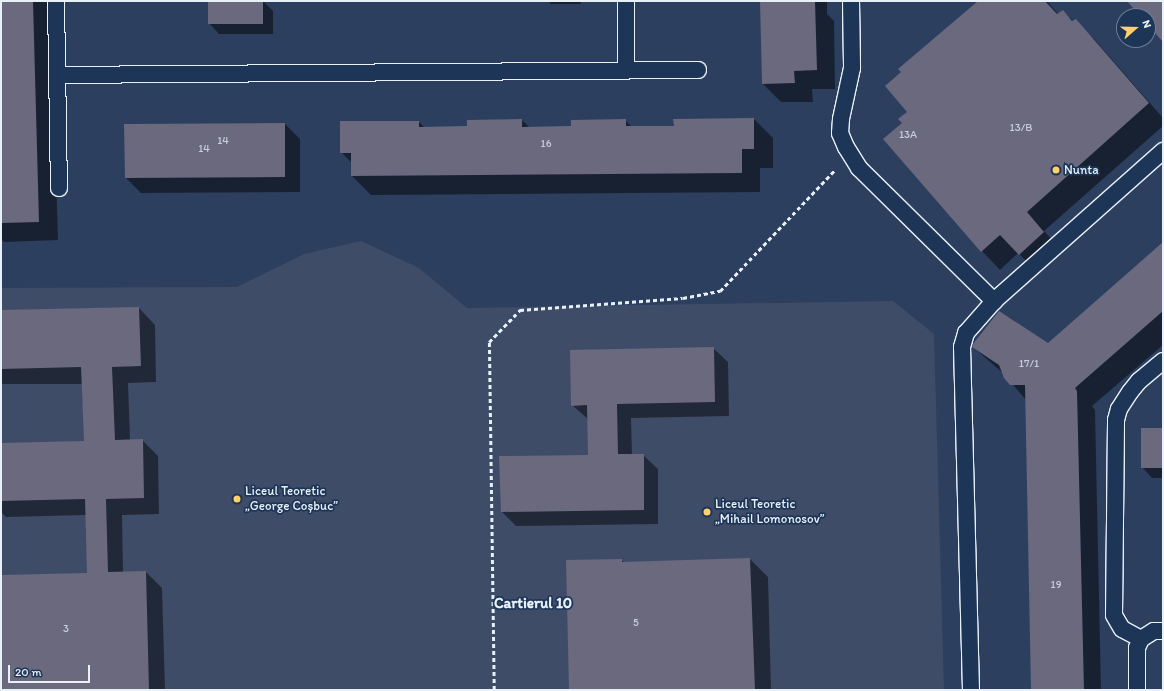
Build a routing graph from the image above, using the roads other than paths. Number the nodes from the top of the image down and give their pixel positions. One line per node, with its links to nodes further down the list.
1 (56, 1): 6 (lane)
2 (626, 1): 4 (lane)
3 (851, 1): 9 (lane)
4 (626, 70): 5 (lane); 6 (lane)
5 (698, 70)
6 (57, 75): 8 (lane)
7 (1163, 151): 9 (lane)
8 (60, 188)
9 (994, 301): 13 (lane)
10 (1163, 361): 12 (lane)
11 (1163, 631): 12 (lane)
12 (1141, 639): 14 (lane)
13 (971, 690)
14 (1138, 690)

